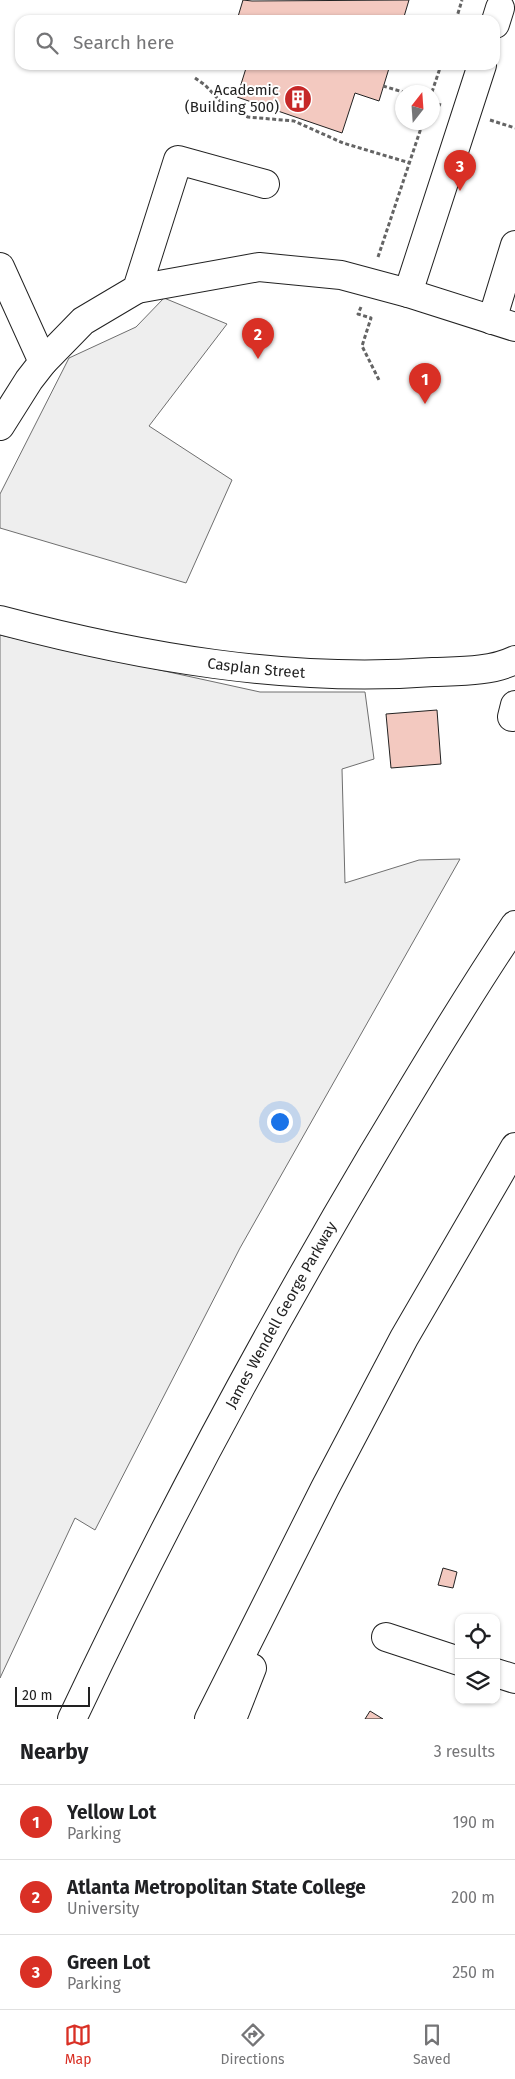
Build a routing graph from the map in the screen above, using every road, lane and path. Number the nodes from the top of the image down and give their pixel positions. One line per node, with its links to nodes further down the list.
1 (462, 0): 2 (path)
2 (458, 15)
3 (439, 70): 6 (path)
4 (480, 70): 18 (main road)
5 (195, 78): 12 (path)
6 (434, 85)
7 (383, 86): 8 (path)
8 (395, 90)
9 (500, 124): 10 (path)
10 (515, 128)
11 (420, 130): 12 (path)
12 (410, 163): 15 (path)
13 (265, 184): 17 (main road)
14 (515, 245): 20 (main road)
15 (377, 260)
16 (0, 267): 21 (main road)
17 (137, 289): 18 (main road); 21 (main road)
18 (408, 294): 20 (main road)
19 (363, 300): 22 (path)
20 (503, 323)
21 (43, 362): 23 (main road)
22 (380, 382)
23 (0, 426)
24 (0, 620): 25 (main road, Casplan Street)
25 (514, 667)
26 (515, 925): 33 (main road, James Wendell George Parkway)
27 (515, 1147): 28 (main road)
28 (325, 1488): 34 (main road); 35 (main road)
29 (386, 1637): 30 (main road)
30 (455, 1660)
31 (500, 1674): 32 (main road)
32 (515, 1679)
33 (72, 1719)
34 (209, 1719)
35 (232, 1719)

